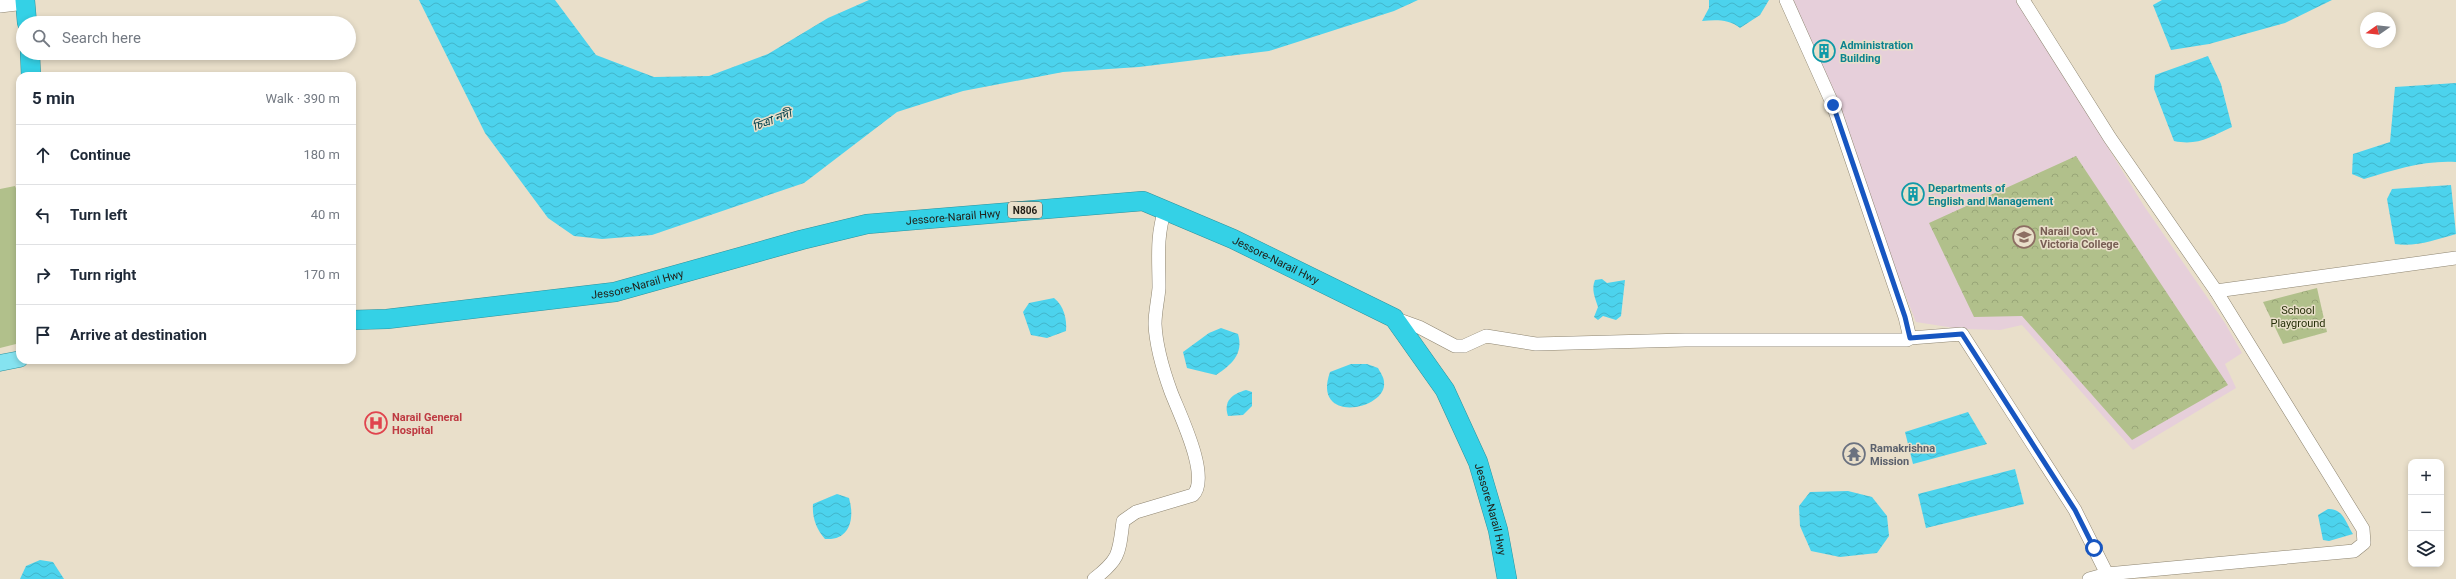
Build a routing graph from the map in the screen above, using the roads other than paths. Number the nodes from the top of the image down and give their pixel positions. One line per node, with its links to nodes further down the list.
1 (1786, 0): 13 (street)
2 (2023, 0): 10 (street)
3 (25, 2): 4 (street); 5 (highway)
4 (0, 6)
5 (26, 16)
6 (31, 60): 7 (highway)
7 (32, 72)
8 (1165, 210): 11 (highway, Jessore-Narail Hwy / N806); 12 (highway, Jessore-Narail Hwy / N806); 17 (street)
9 (2456, 258): 10 (street)
10 (2216, 291): 16 (street)
11 (1394, 318): 13 (street); 18 (highway, Jessore-Narail Hwy / N806)
12 (356, 320)
13 (1910, 338): 16 (street)
14 (16, 360): 15 (main road)
15 (0, 363)
16 (2107, 574): 19 (street)
17 (1094, 579)
18 (1507, 579)
19 (2089, 579)

